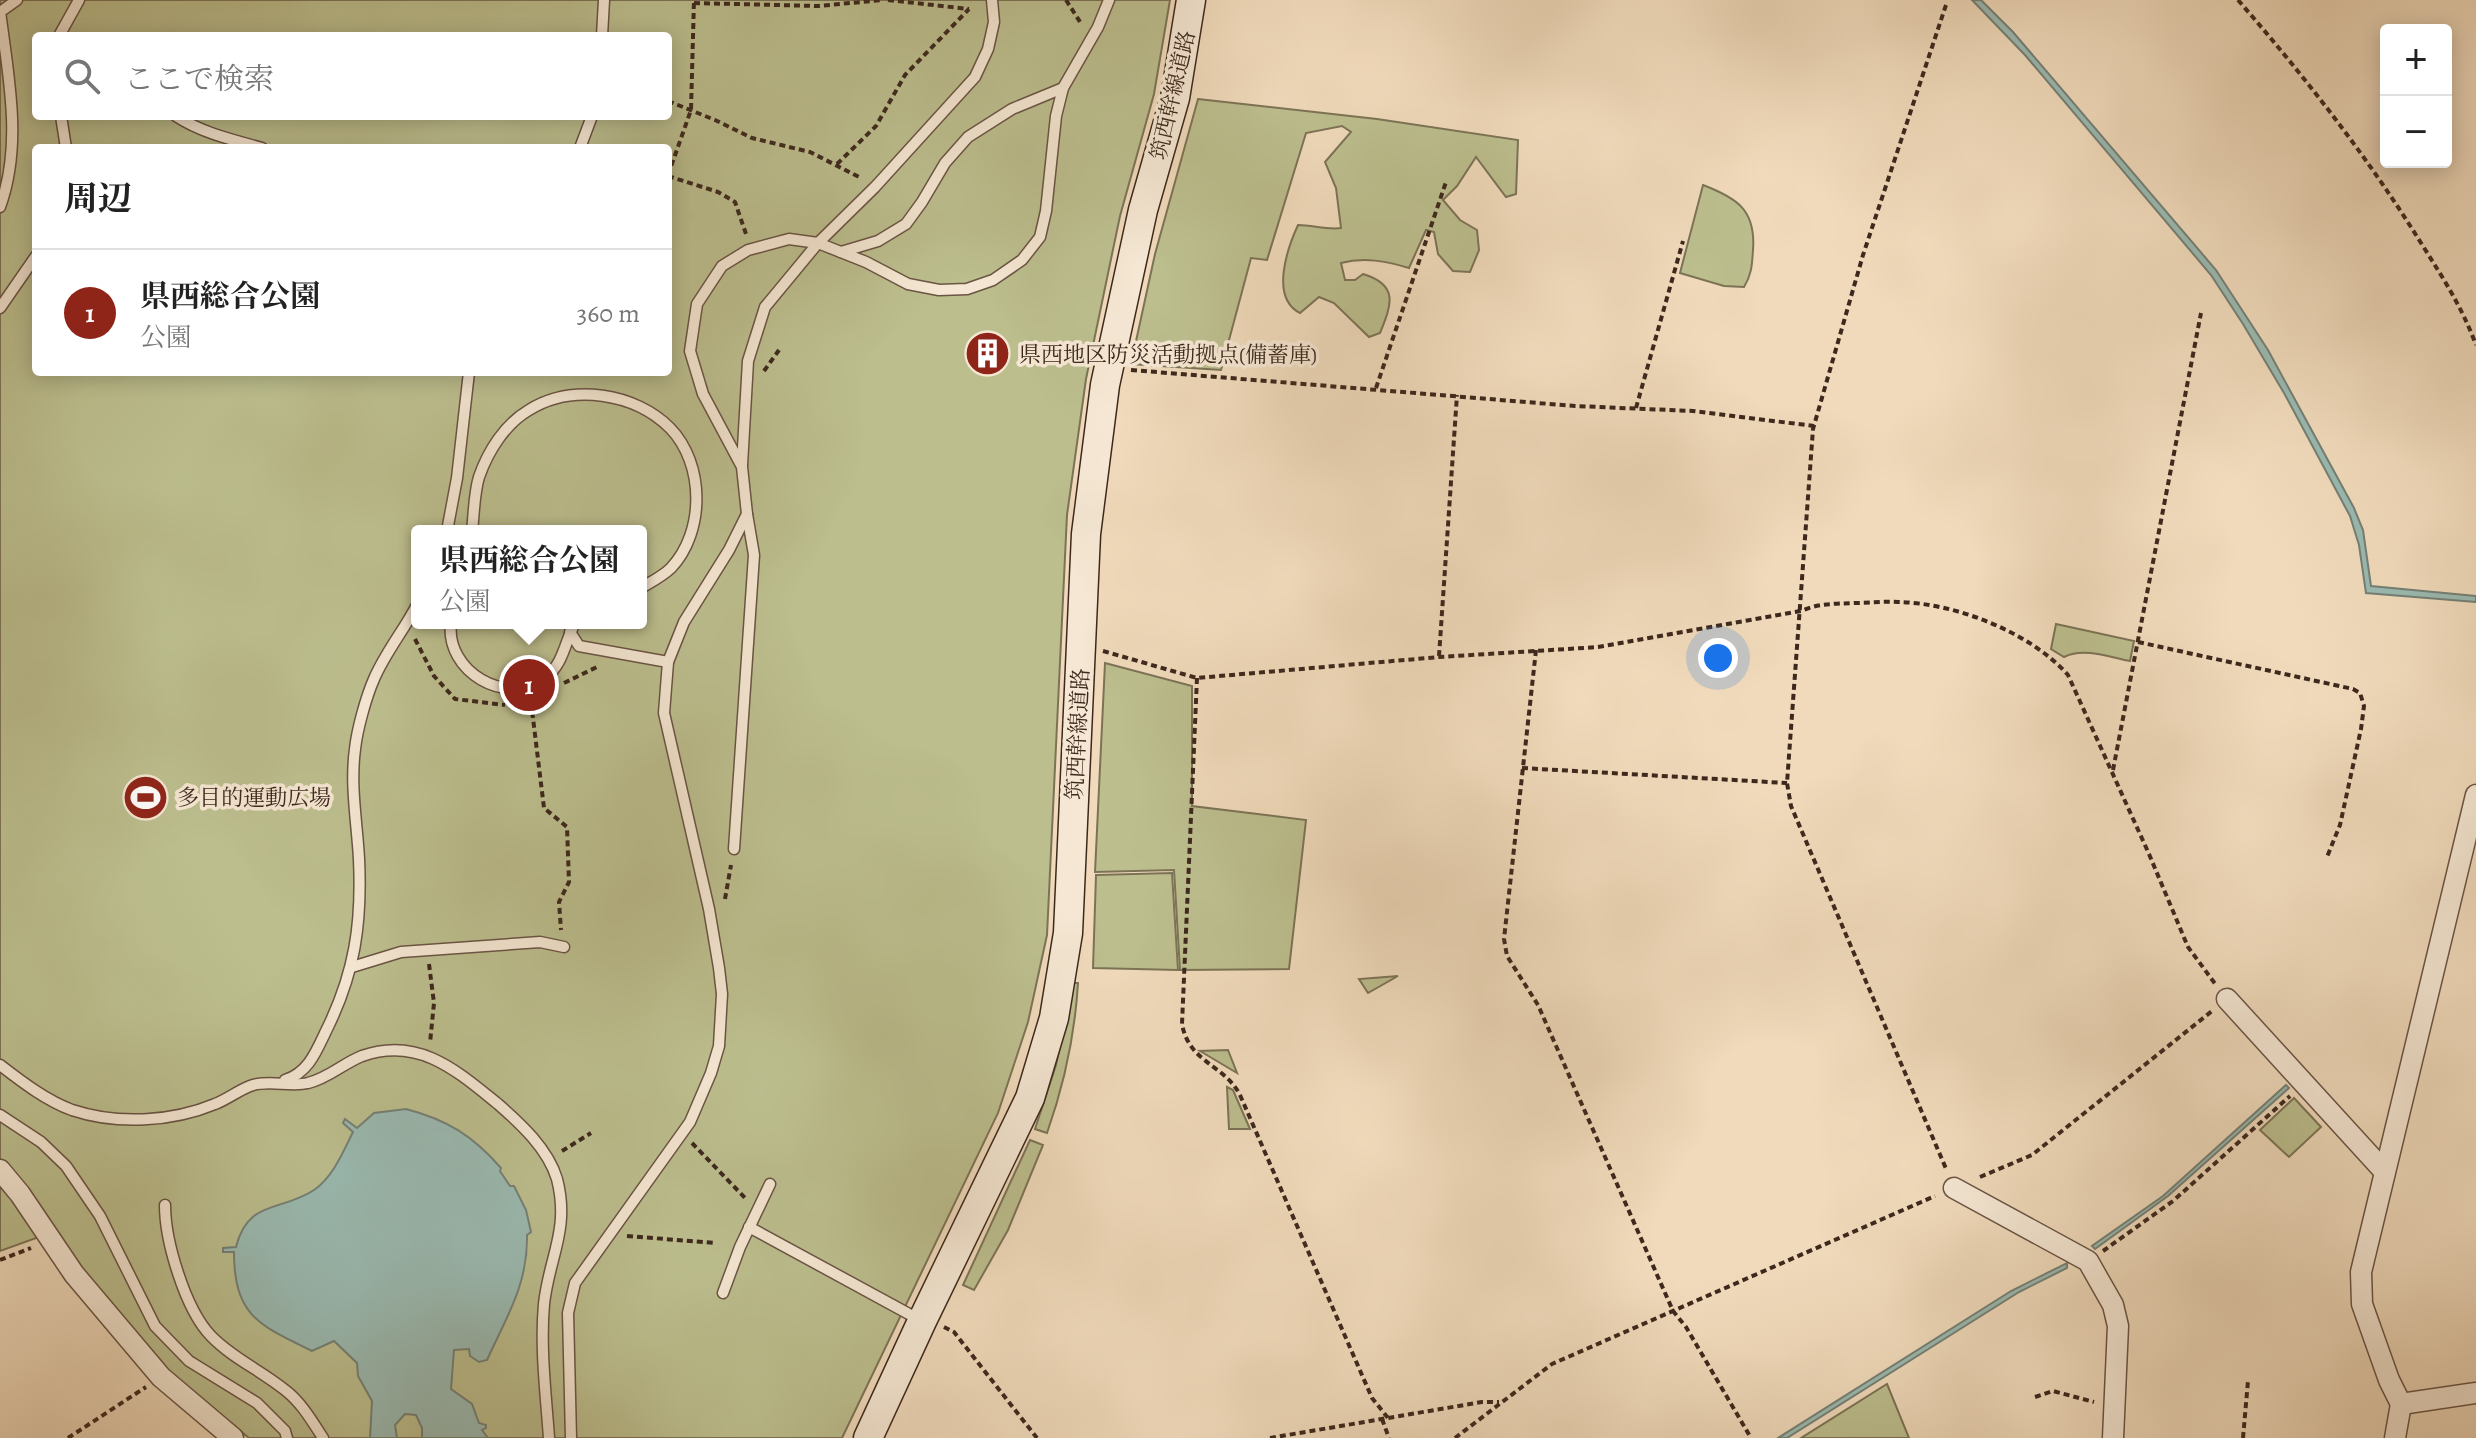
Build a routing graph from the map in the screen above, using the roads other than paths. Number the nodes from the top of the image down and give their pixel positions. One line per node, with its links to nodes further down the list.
1 (17, 0): 7 (lane)
2 (79, 0): 8 (lane)
3 (604, 0): 9 (lane)
4 (1109, 0): 10 (lane)
5 (1191, 0): 50 (street, 筑西幹線道路)
6 (992, 3): 20 (lane)
7 (0, 12): 19 (lane)
8 (61, 32)
9 (602, 32)
10 (1063, 88): 21 (lane); 21 (lane)
11 (62, 120): 15 (lane)
12 (184, 120): 16 (lane)
13 (590, 120): 14 (lane)
14 (585, 134): 17 (lane); 18 (lane)
15 (66, 144)
16 (248, 144)
17 (574, 144)
18 (581, 144)
19 (0, 207)
20 (818, 243): 21 (lane); 25 (lane); 25 (lane)
21 (841, 252)
22 (32, 262): 23 (lane)
23 (0, 308)
24 (469, 376): 27 (lane)
25 (742, 467): 26 (lane)
26 (747, 514): 34 (lane); 36 (lane)
27 (448, 525)
28 (473, 525): 29 (lane)
29 (647, 584)
30 (411, 615): 38 (lane)
31 (451, 629): 33 (lane)
32 (573, 629): 34 (lane)
33 (573, 629)
34 (668, 662): 57 (lane)
35 (2476, 795): 44 (street)
36 (734, 849)
37 (564, 947): 38 (lane)
38 (352, 967): 41 (lane)
39 (2227, 999): 44 (street)
40 (0, 1065): 41 (lane)
41 (271, 1084): 56 (lane)
42 (0, 1115): 54 (lane)
43 (0, 1170): 53 (street)
44 (2384, 1171): 52 (street)
45 (770, 1184): 48 (lane)
46 (1954, 1188): 59 (street)
47 (165, 1205): 55 (lane)
48 (749, 1227): 49 (lane); 50 (lane)
49 (723, 1293)
50 (922, 1320): 58 (street, 筑西幹線道路)
51 (2476, 1393): 52 (street)
52 (2401, 1404): 60 (street)
53 (233, 1438)
54 (287, 1438)
55 (323, 1438)
56 (549, 1438)
57 (571, 1438)
58 (868, 1438)
59 (2113, 1438)
60 (2395, 1438)

